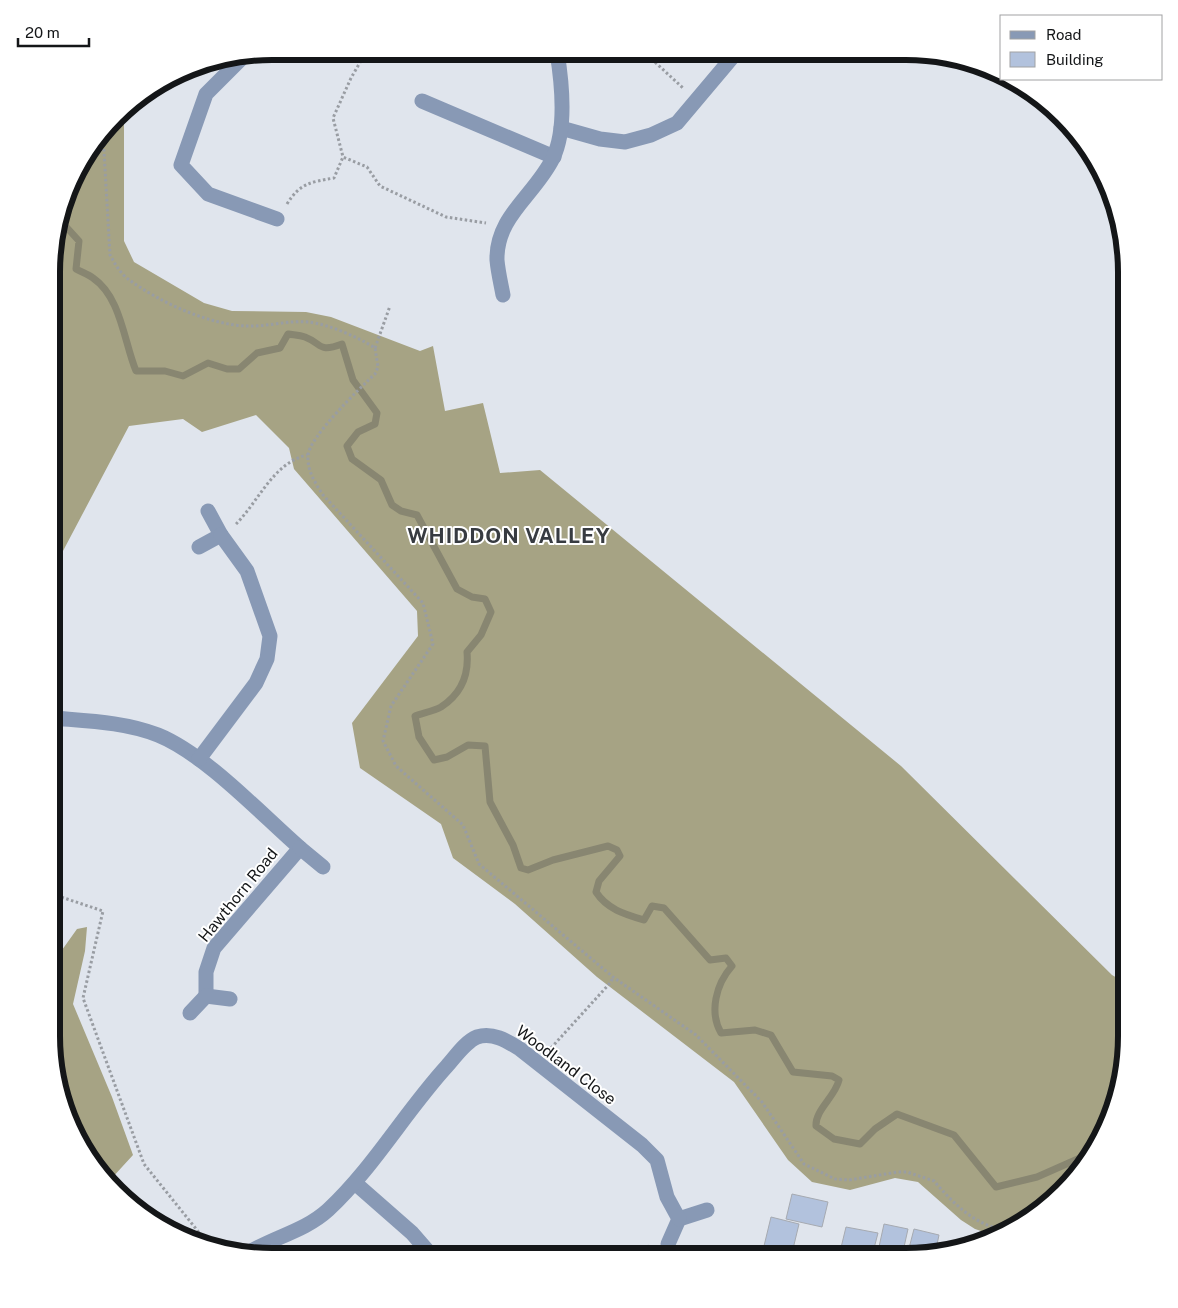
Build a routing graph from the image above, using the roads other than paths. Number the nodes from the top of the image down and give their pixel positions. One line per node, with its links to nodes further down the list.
1 (559, 60): 5 (street)
2 (729, 60): 5 (street)
3 (237, 63): 7 (street)
4 (422, 102): 6 (street)
5 (561, 128): 6 (street)
6 (554, 157): 8 (street)
7 (277, 219)
8 (503, 294)
9 (208, 511): 10 (street)
10 (220, 535): 11 (street); 13 (street)
11 (199, 547)
12 (60, 719): 13 (street, Hawthorn Road)
13 (199, 758): 14 (street, Hawthorn Road)
14 (300, 848): 15 (street, Hawthorn Road); 16 (street, Hawthorn Road)
15 (323, 867)
16 (206, 996): 17 (street); 18 (street)
17 (230, 999)
18 (190, 1013)
19 (355, 1183): 21 (street, Woodland Close); 23 (street, Woodland Close); 24 (street)
20 (707, 1210): 21 (street)
21 (679, 1219): 22 (street)
22 (668, 1244)
23 (258, 1248)
24 (425, 1248)

